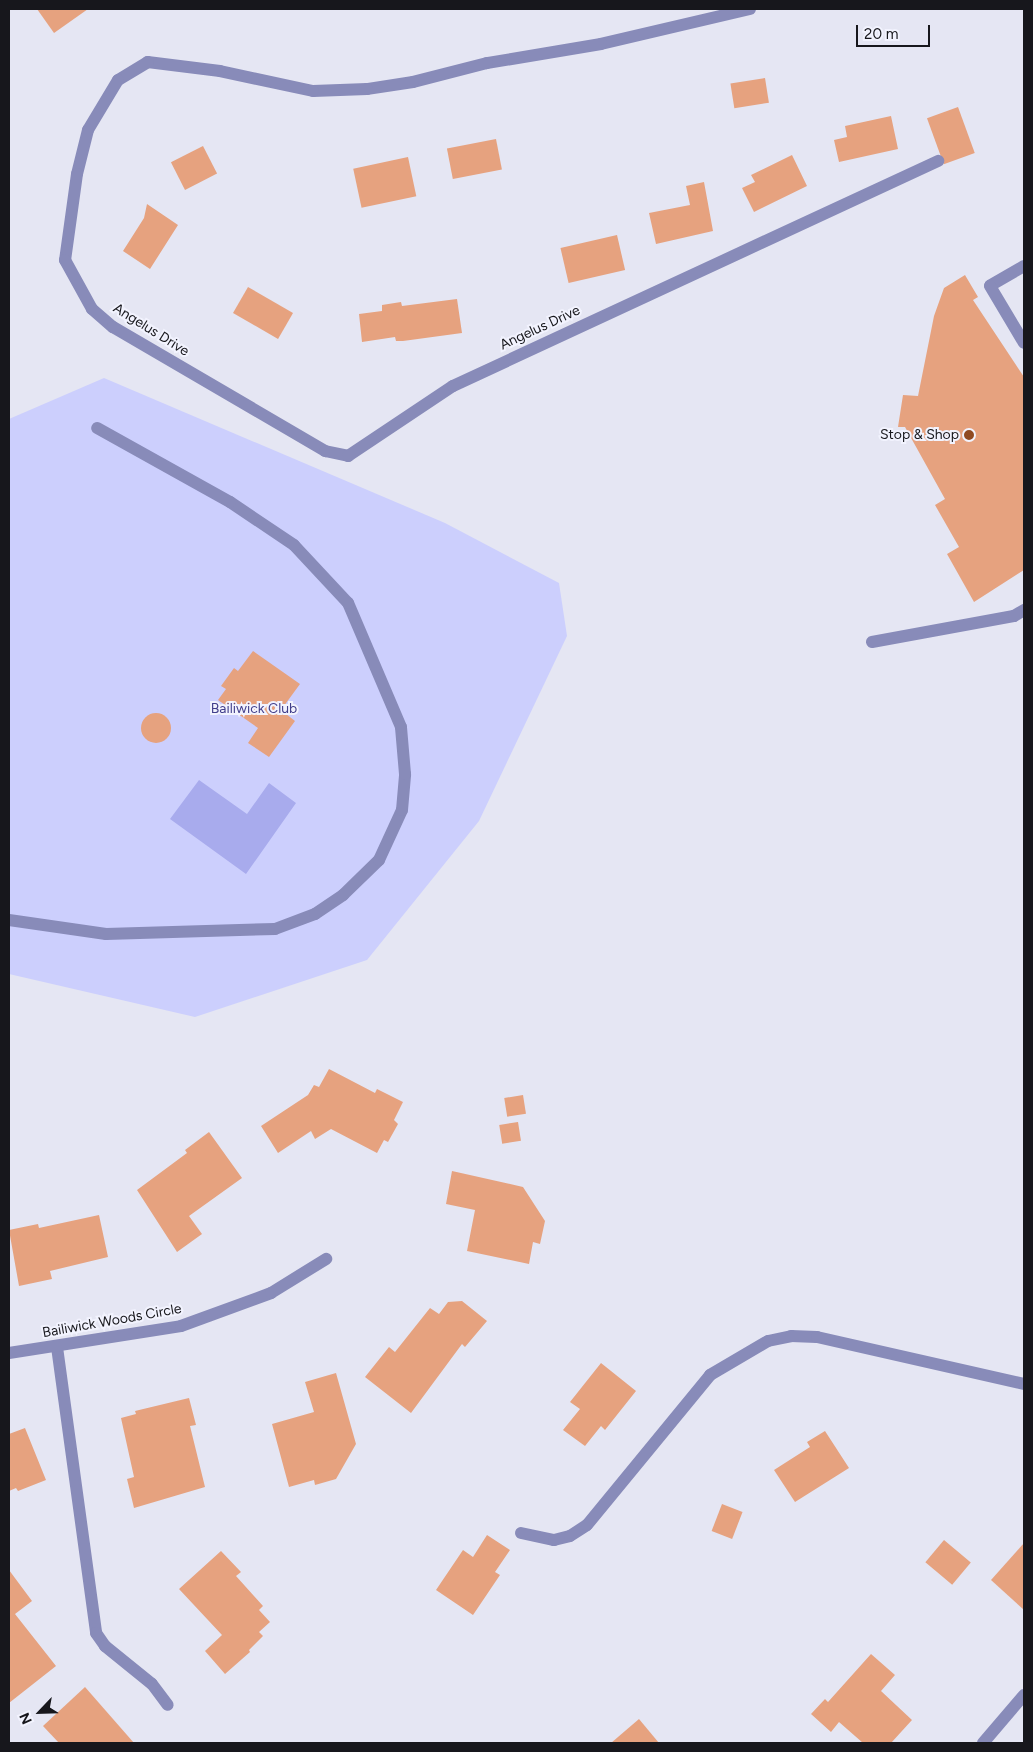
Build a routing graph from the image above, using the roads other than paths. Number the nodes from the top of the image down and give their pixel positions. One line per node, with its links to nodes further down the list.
1 (750, 9): 2 (street, Angelus Drive)
2 (938, 161)
3 (1024, 266): 4 (street)
4 (1024, 340)
5 (97, 428): 8 (street)
6 (1024, 610): 7 (street)
7 (872, 642)
8 (9, 920)
9 (326, 1259): 10 (street, Bailiwick Woods Circle)
10 (57, 1347): 11 (street, Bailiwick Woods Circle); 15 (street)
11 (9, 1353)
12 (1024, 1384): 13 (street)
13 (521, 1533)
14 (1024, 1695): 16 (street)
15 (168, 1705)
16 (983, 1743)

